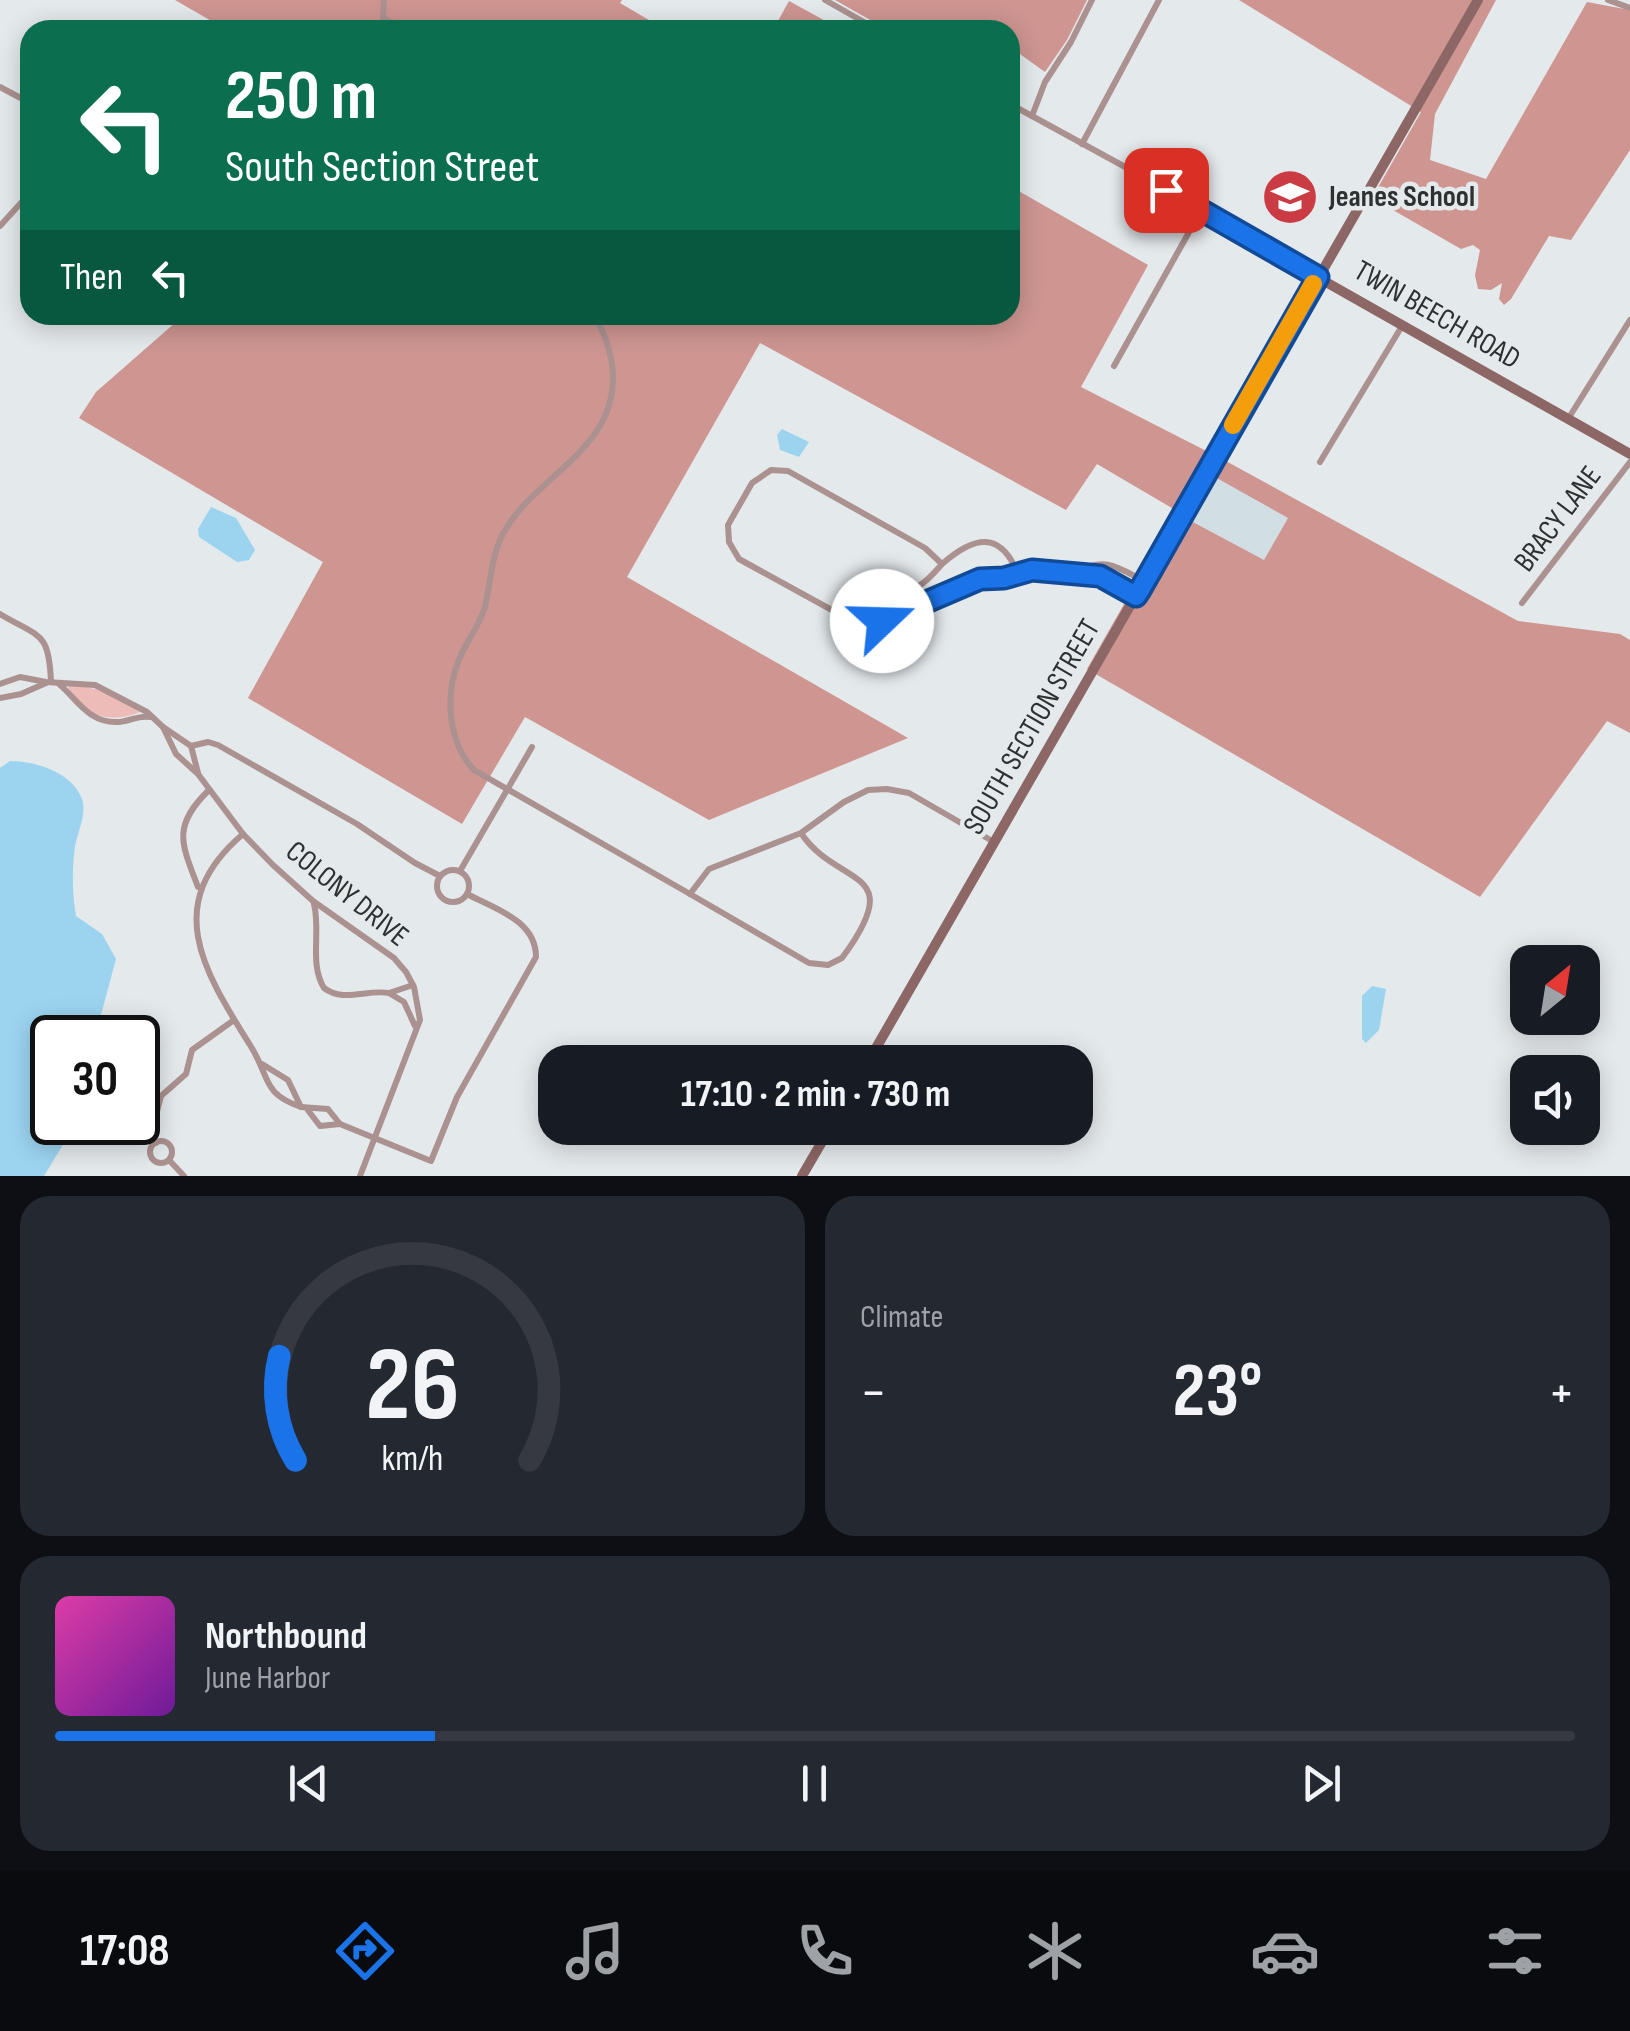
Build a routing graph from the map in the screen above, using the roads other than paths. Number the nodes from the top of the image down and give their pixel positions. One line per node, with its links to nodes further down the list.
1 (825, 0): 7 (street)
2 (1092, 0): 9 (street)
3 (1159, 0): 10 (street)
4 (1478, 0): 14 (street, SOUTH SECTION STREET)
5 (1608, 0): 6 (street)
6 (1630, 8)
7 (860, 20)
8 (1020, 109): 9 (street, TWIN BEECH ROAD)
9 (1032, 116): 10 (street, TWIN BEECH ROAD)
10 (1082, 144): 12 (street, TWIN BEECH ROAD)
11 (20, 204): 13 (street)
12 (1202, 209): 14 (street, TWIN BEECH ROAD); 18 (street)
13 (0, 226)
14 (1318, 277): 16 (street, TWIN BEECH ROAD); 26 (street, SOUTH SECTION STREET)
15 (1630, 320): 19 (street)
16 (1403, 324): 19 (street, TWIN BEECH ROAD); 21 (street)
17 (597, 325): 40 (street)
18 (1114, 366)
19 (1568, 418): 20 (street, TWIN BEECH ROAD)
20 (1630, 454)
21 (1320, 462)
22 (1630, 462): 28 (street, BRACY LANE)
23 (942, 564): 25 (street); 30 (street); 30 (street)
24 (1074, 572): 25 (street); 26 (street); 27 (street)
25 (1018, 574): 30 (street)
26 (1145, 582): 27 (street, SOUTH SECTION STREET)
27 (1136, 596): 43 (street, SOUTH SECTION STREET)
28 (1522, 604)
29 (0, 614): 31 (street)
30 (882, 621)
31 (51, 683): 32 (street, COLONY DRIVE); 33 (street); 34 (street, COLONY DRIVE); 34 (street)
32 (0, 684)
33 (0, 698)
34 (154, 718): 35 (street, COLONY DRIVE)
35 (163, 727): 36 (street, COLONY DRIVE); 38 (street, COLONY DRIVE)
36 (191, 746): 38 (street, COLONY DRIVE); 45 (street)
37 (532, 748): 40 (street)
38 (198, 774): 39 (street, COLONY DRIVE)
39 (209, 790): 41 (street, COLONY DRIVE); 46 (street)
40 (507, 791): 44 (street); 48 (street)
41 (243, 834): 46 (street); 49 (street, COLONY DRIVE)
42 (801, 834): 43 (street); 48 (street); 48 (street)
43 (994, 842): 54 (street, SOUTH SECTION STREET)
44 (460, 871): 45 (street); 47 (street)
45 (440, 876): 47 (street)
46 (199, 888): 52 (street)
47 (466, 894): 59 (street)
48 (690, 894)
49 (313, 901): 50 (street, COLONY DRIVE); 51 (street)
50 (413, 985): 51 (street); 53 (street, COLONY DRIVE)
51 (390, 993): 53 (street)
52 (234, 1020): 55 (street); 56 (street)
53 (416, 1034): 59 (street, COLONY DRIVE)
54 (878, 1045)
55 (262, 1064): 57 (street); 57 (street)
56 (160, 1100)
57 (304, 1108): 58 (street); 58 (street)
58 (340, 1124): 59 (street)
59 (376, 1139): 65 (street, COLONY DRIVE)
60 (160, 1144): 63 (street)
61 (155, 1145): 63 (street)
62 (820, 1145): 66 (street)
63 (169, 1160): 64 (street)
64 (184, 1176)
65 (360, 1176)
66 (802, 1176)

